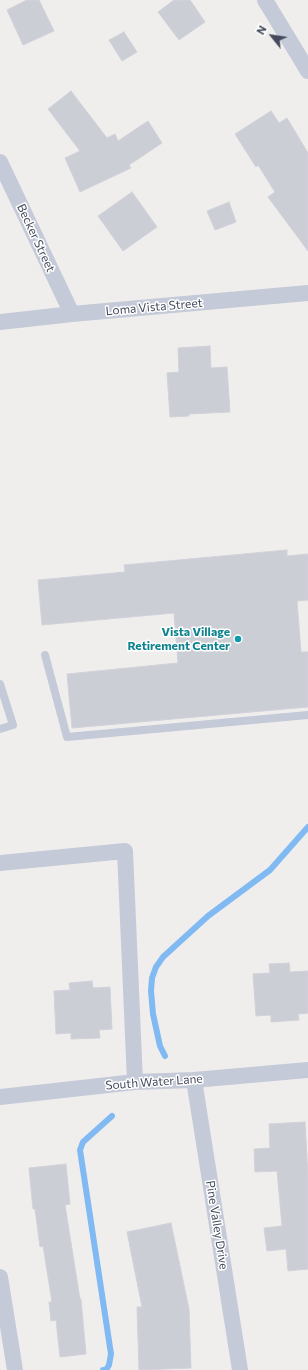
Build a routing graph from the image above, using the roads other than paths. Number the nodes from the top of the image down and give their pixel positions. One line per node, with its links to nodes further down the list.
1 (265, 0): 2 (street)
2 (308, 71)
3 (0, 162): 5 (street, Becker Street)
4 (308, 293): 5 (street, Loma Vista Street)
5 (72, 314): 6 (street, Loma Vista Street)
6 (0, 322)
7 (45, 655): 9 (lane)
8 (0, 684): 10 (lane)
9 (308, 714)
10 (0, 729)
11 (0, 863): 14 (street)
12 (308, 1070): 13 (street, South Water Lane)
13 (194, 1080): 14 (street, South Water Lane); 18 (street, Pine Valley Drive)
14 (136, 1082): 15 (street, South Water Lane)
15 (0, 1097)
16 (0, 1277): 17 (street)
17 (14, 1370)
18 (240, 1370)

